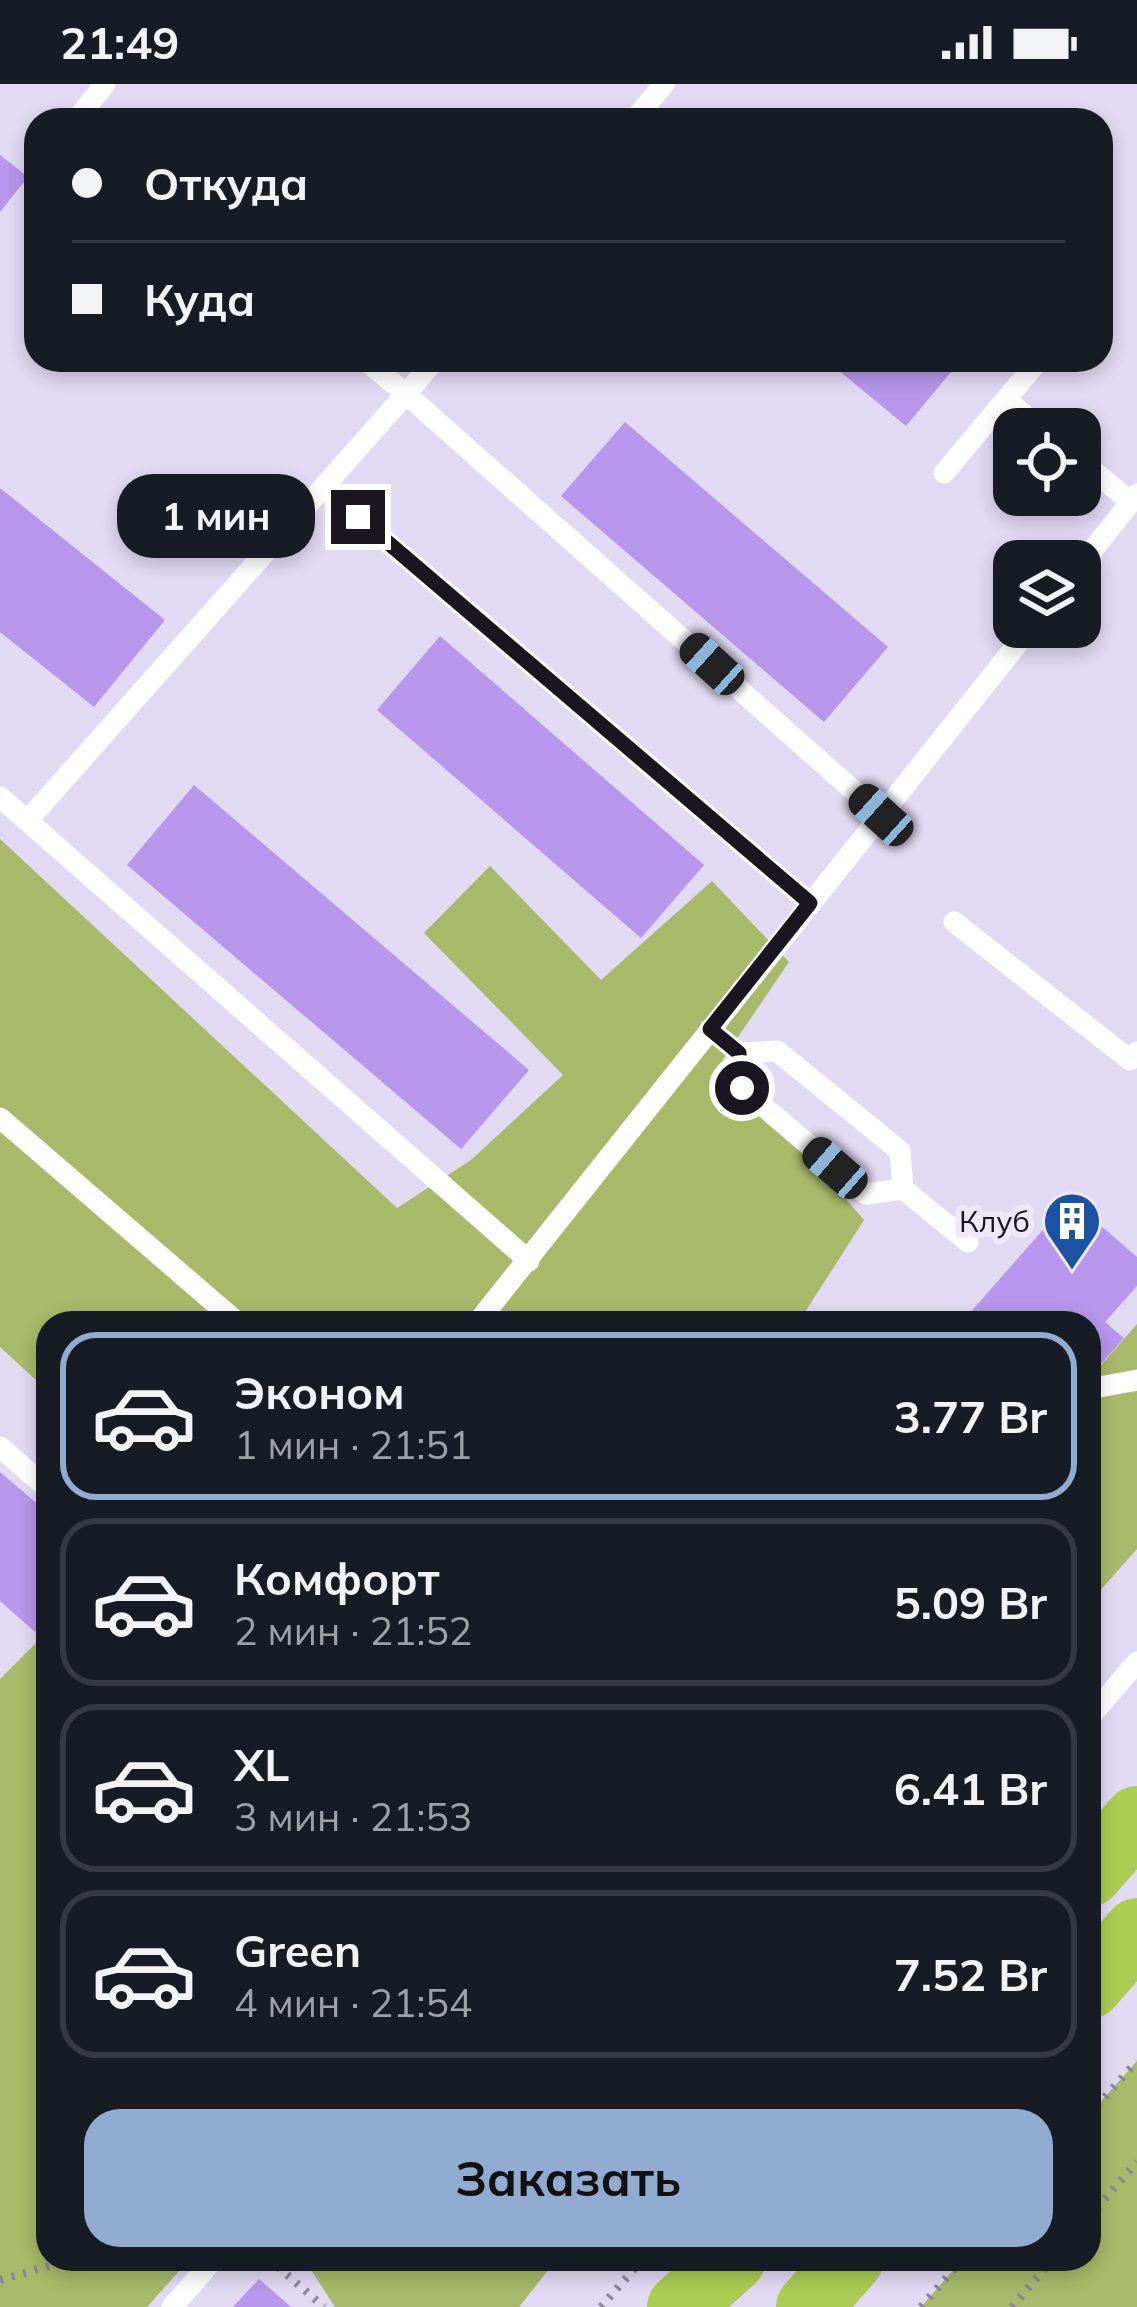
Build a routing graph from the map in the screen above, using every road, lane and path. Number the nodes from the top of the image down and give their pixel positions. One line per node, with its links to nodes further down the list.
1 (105, 84): 3 (lane)
2 (664, 84): 4 (lane)
3 (86, 108)
4 (644, 108)
5 (379, 372): 8 (lane)
6 (425, 372): 8 (lane)
7 (1029, 372): 9 (lane)
8 (406, 394): 13 (lane); 18 (lane)
9 (1006, 400): 10 (lane); 11 (lane)
10 (1016, 408)
11 (944, 473)
12 (1101, 475): 14 (lane)
13 (323, 487): 19 (lane); 20 (lane)
14 (1134, 498): 15 (lane)
15 (1101, 540)
16 (1014, 648): 18 (lane)
17 (0, 796): 19 (lane)
18 (881, 815): 20 (lane)
19 (27, 820): 28 (lane)
20 (810, 903): 22 (lane)
21 (954, 922): 23 (lane)
22 (710, 1029): 24 (lane); 28 (lane)
23 (1137, 1052)
24 (739, 1053): 26 (lane); 26 (lane)
25 (0, 1118): 29 (lane)
26 (903, 1189): 27 (lane)
27 (968, 1242)
28 (529, 1261): 30 (lane)
29 (224, 1311)
30 (487, 1311)
31 (1137, 1380): 32 (lane)
32 (1101, 1387)
33 (0, 1447): 34 (lane)
34 (36, 1478)
35 (1137, 1662): 36 (lane)
36 (1101, 1704)
37 (1137, 1819): 38 (highway)
38 (1101, 1860)
39 (1137, 1931): 40 (highway)
40 (1101, 1972)
41 (1137, 2061): 42 (path)
42 (1101, 2102)
43 (1137, 2162): 44 (path)
44 (1101, 2203)
45 (36, 2270): 55 (path)
46 (204, 2271): 56 (lane)
47 (283, 2271): 57 (path)
48 (632, 2271): 58 (path)
49 (720, 2271): 59 (highway)
50 (744, 2271): 60 (highway)
51 (840, 2271): 61 (highway)
52 (853, 2271): 62 (highway)
53 (952, 2271): 63 (path)
54 (1043, 2271): 64 (path)
55 (0, 2280)
56 (172, 2307)
57 (324, 2307)
58 (601, 2307)
59 (680, 2307)
60 (713, 2307)
61 (809, 2307)
62 (829, 2307)
63 (921, 2307)
64 (1012, 2307)

